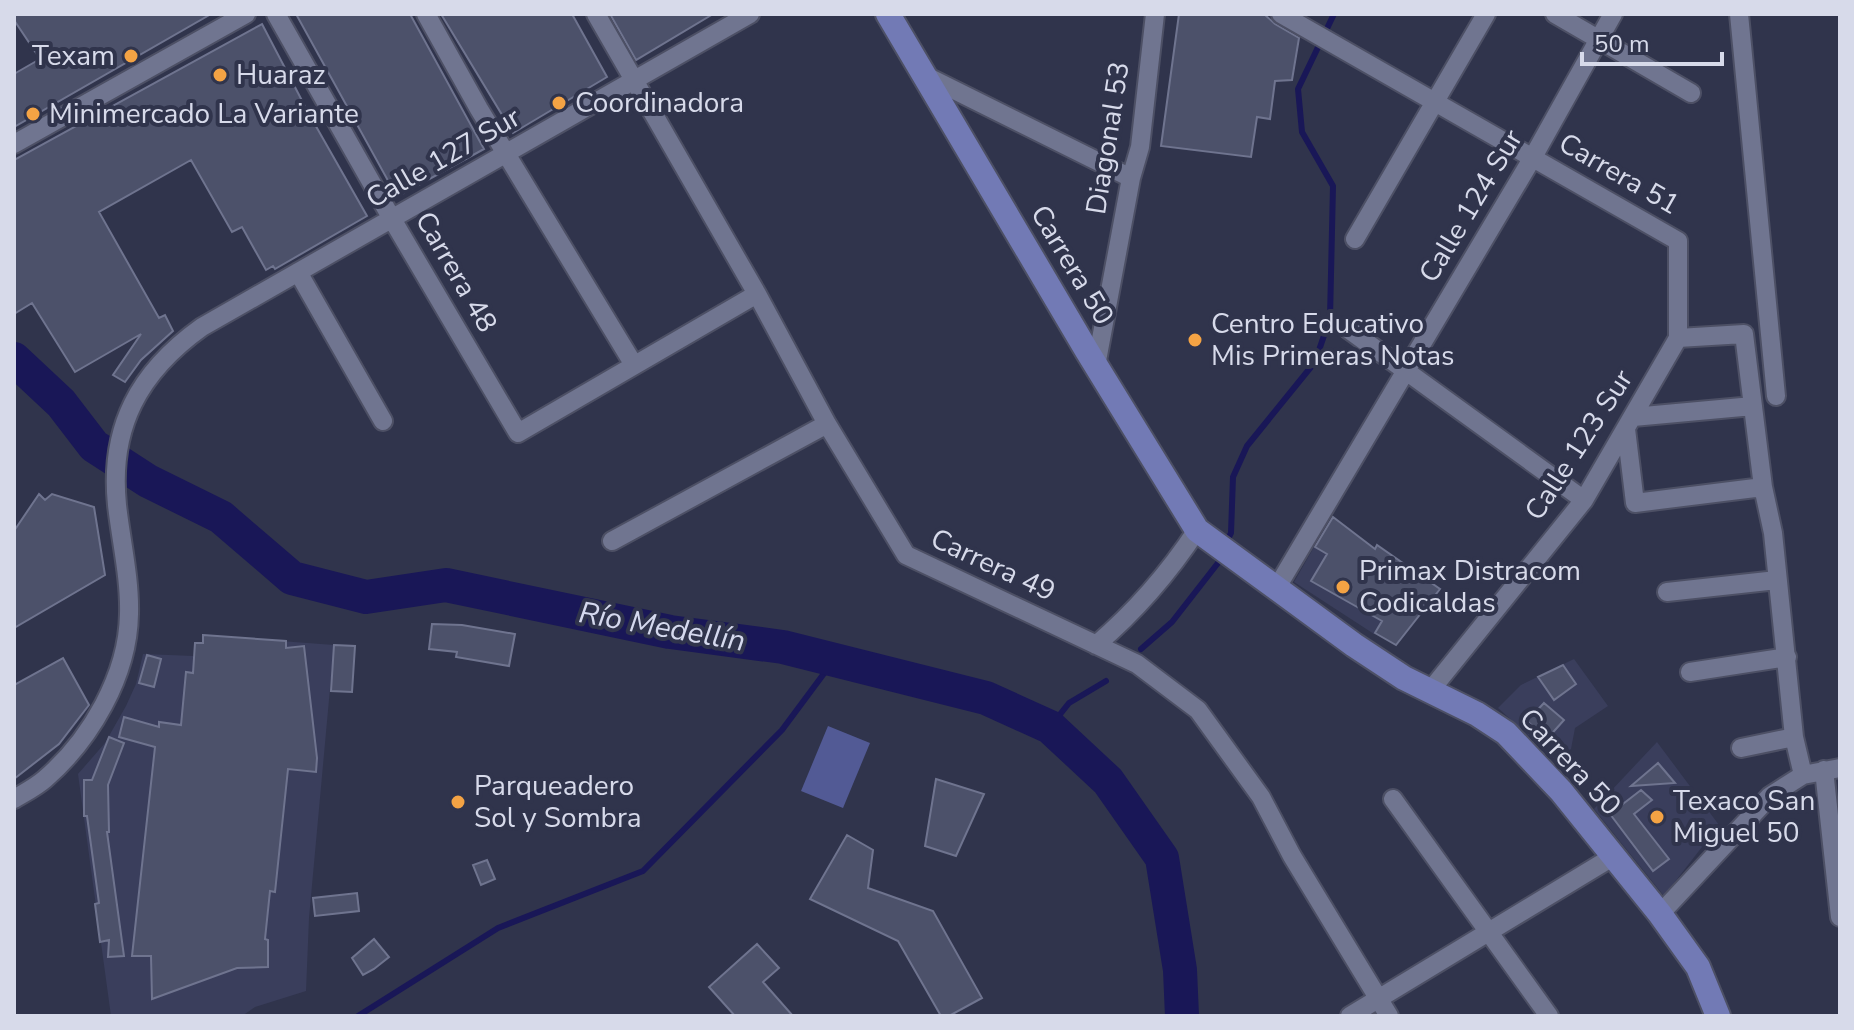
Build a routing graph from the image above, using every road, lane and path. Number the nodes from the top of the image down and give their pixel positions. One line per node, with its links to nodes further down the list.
1 (246, 14): 18 (street)
2 (276, 14): 22 (street, Carrera 48)
3 (426, 14): 19 (street)
4 (596, 14): 15 (street, Carrera 49)
5 (750, 14): 15 (street, Calle 127 Sur)
6 (888, 14): 14 (main road, Carrera 50)
7 (1155, 14): 21 (street, Diagonal 53)
8 (1281, 14): 17 (street, Carrera 51)
9 (1486, 14): 17 (street)
10 (1555, 14): 13 (street)
11 (1739, 14): 32 (street)
12 (1612, 15): 13 (street, Calle 124 Sur)
13 (1599, 40): 16 (street); 20 (street, Calle 124 Sur)
14 (924, 75): 21 (street); 30 (main road, Carrera 50)
15 (635, 80): 19 (street, Calle 127 Sur); 26 (street, Carrera 49)
16 (1691, 93)
17 (1434, 103): 20 (street, Carrera 51); 23 (street)
18 (14, 144)
19 (506, 154): 22 (street, Calle 127 Sur); 29 (street)
20 (1533, 157): 24 (street, Carrera 51); 31 (street, Calle 124 Sur)
21 (1131, 178): 30 (street, Diagonal 53)
22 (392, 219): 25 (street, Calle 127 Sur); 29 (street, Carrera 48)
23 (1355, 239)
24 (1678, 241): 28 (street, Calle 123 Sur)
25 (298, 272): 34 (street); 52 (street, Calle 127 Sur)
26 (757, 294): 29 (street); 36 (street, Carrera 49)
27 (1348, 329): 31 (street)
28 (1678, 338): 32 (street); 35 (street, Calle 123 Sur)
29 (634, 365)
30 (1096, 366): 39 (main road, Carrera 50)
31 (1405, 371): 38 (street); 42 (street, Calle 124 Sur)
32 (1749, 372): 33 (street)
33 (1753, 406): 35 (street); 37 (street)
34 (383, 421)
35 (1630, 423): 37 (street); 38 (street, Calle 123 Sur)
36 (827, 424): 40 (street); 44 (street, Carrera 49)
37 (1763, 487): 41 (street)
38 (1584, 500): 47 (street, Calle 123 Sur)
39 (1205, 535): 42 (main road, Carrera 50); 44 (street)
40 (612, 541)
41 (1777, 580): 43 (street); 45 (street)
42 (1276, 589): 47 (main road, Carrera 50)
43 (1667, 592)
44 (1096, 645): 58 (street, Carrera 49)
45 (1787, 657): 46 (street); 48 (street)
46 (1690, 672)
47 (1430, 691): 54 (main road, Carrera 50)
48 (1794, 737): 49 (street); 51 (street)
49 (1741, 748)
50 (1832, 769): 51 (street); 56 (street)
51 (1803, 775): 55 (street)
52 (14, 799)
53 (1393, 799): 57 (street)
54 (1614, 856): 55 (main road, Carrera 50); 57 (street)
55 (1660, 914): 61 (main road, Carrera 50)
56 (1840, 917)
57 (1489, 933): 58 (street); 60 (street)
58 (1384, 1008): 59 (street)
59 (1350, 1016)
60 (1549, 1016)
61 (1718, 1016)

